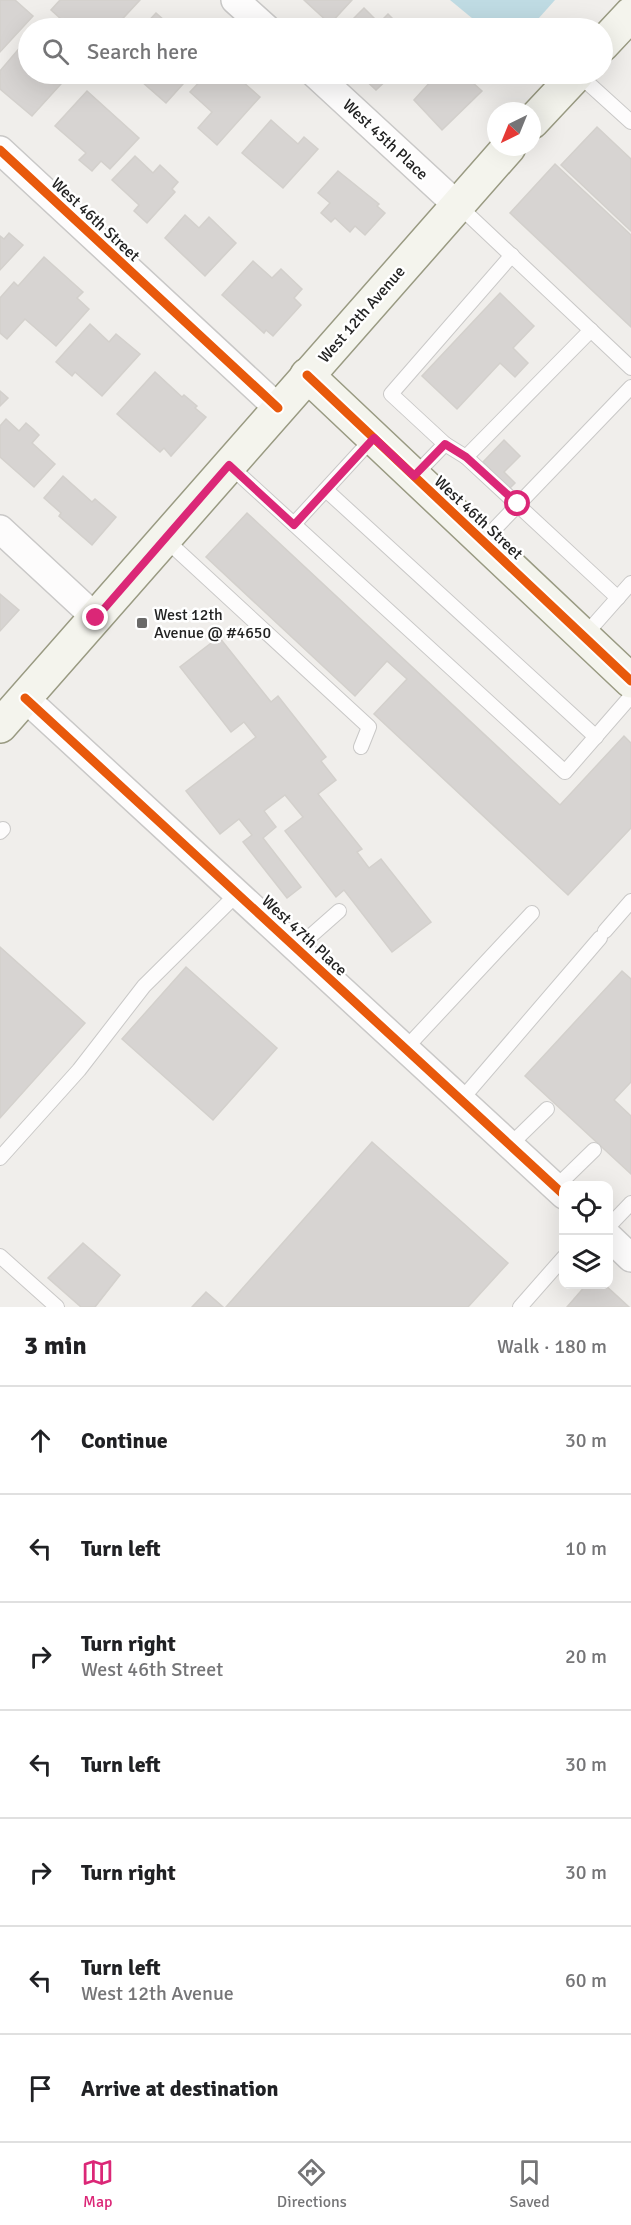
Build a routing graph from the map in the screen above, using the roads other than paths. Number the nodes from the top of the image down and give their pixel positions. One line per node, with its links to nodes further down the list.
1 (235, 0): 3 (street)
2 (631, 14): 4 (main road)
3 (255, 18)
4 (613, 34)
5 (326, 84): 12 (street, West 45th Place)
6 (568, 84): 8 (main road)
7 (588, 84): 9 (lane)
8 (541, 112)
9 (631, 122)
10 (0, 150): 18 (street, West 46th Street)
11 (501, 156): 12 (main road, West 12th Avenue)
12 (457, 205): 13 (lane); 16 (main road, West 12th Avenue)
13 (512, 255): 14 (lane); 20 (lane)
14 (591, 330): 15 (lane); 21 (lane)
15 (631, 368)
16 (307, 375): 18 (main road, West 12th Avenue); 19 (main road, West 46th Street)
17 (631, 387): 25 (lane)
18 (278, 408): 22 (main road, West 12th Avenue)
19 (374, 438): 23 (main road, West 46th Street); 24 (lane)
20 (445, 444): 21 (lane); 23 (lane)
21 (466, 457): 25 (lane)
22 (229, 465): 26 (lane); 28 (main road, West 12th Avenue)
23 (414, 476): 29 (main road, West 46th Street)
24 (326, 490): 26 (lane); 38 (lane)
25 (518, 504): 29 (lane); 31 (lane)
26 (294, 525): 38 (lane)
27 (0, 529): 32 (street)
28 (165, 539): 32 (main road, West 12th Avenue); 39 (lane)
29 (483, 541): 33 (main road, West 46th Street)
30 (631, 584): 31 (lane)
31 (618, 598): 33 (lane)
32 (96, 618): 36 (main road, West 12th Avenue)
33 (584, 636): 34 (main road, West 46th Street)
34 (631, 681)
35 (631, 696): 38 (lane)
36 (25, 698): 37 (main road, West 12th Avenue); 40 (street, West 47th Place)
37 (0, 726)
38 (596, 737)
39 (361, 747)
40 (237, 894): 44 (street, West 47th Place); 50 (lane)
41 (631, 900): 46 (lane)
42 (339, 911): 44 (lane)
43 (532, 913): 45 (lane)
44 (297, 948): 45 (street, West 47th Place)
45 (405, 1049): 46 (street, West 47th Place)
46 (461, 1100): 48 (street, West 47th Place)
47 (547, 1108): 48 (lane)
48 (510, 1145): 52 (street, West 47th Place)
49 (594, 1150): 51 (lane)
50 (0, 1158)
51 (568, 1181)
52 (559, 1191)
53 (631, 1203): 54 (lane)
54 (613, 1223)
55 (613, 1240): 57 (street)
56 (0, 1256): 59 (lane)
57 (631, 1258)
58 (559, 1263): 60 (lane)
59 (57, 1307)
60 (520, 1307)

